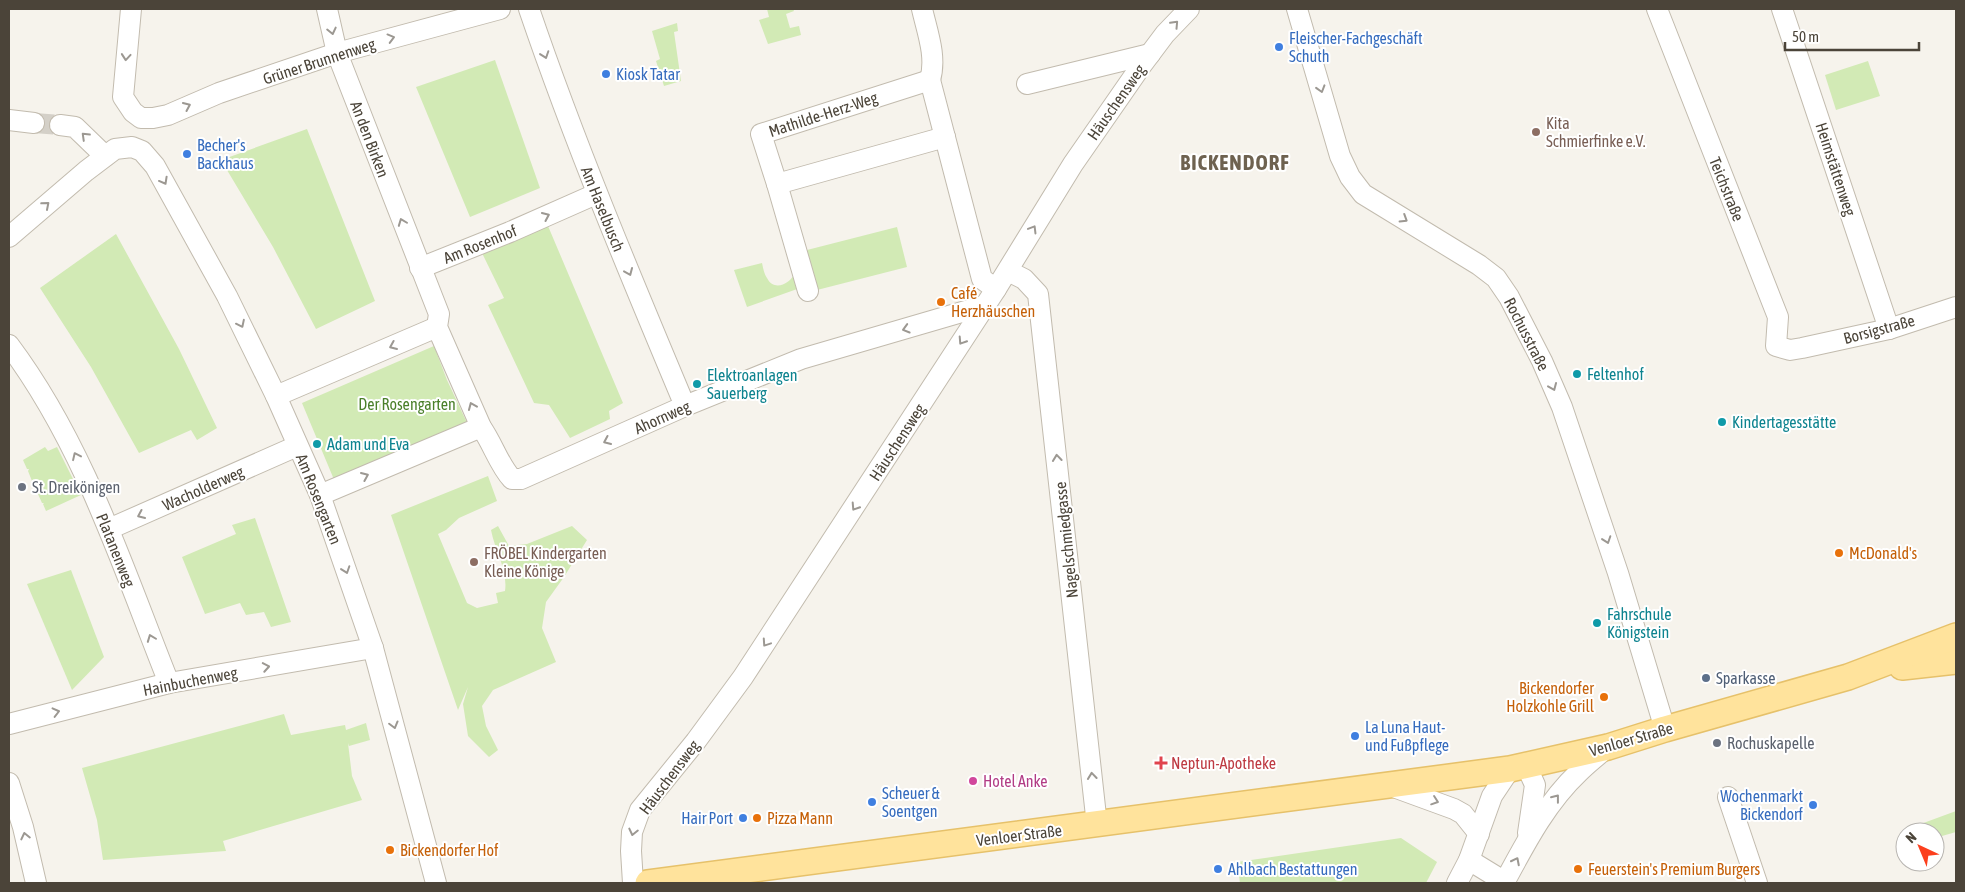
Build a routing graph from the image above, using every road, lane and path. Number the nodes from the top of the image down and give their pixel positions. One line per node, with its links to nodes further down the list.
1 (130, 9): 10 (street, Grüner Brunnenweg, one-way to 10)
2 (327, 9): 10 (street, An den Birken, one-way to 10)
3 (500, 9): 10 (street, Grüner Brunnenweg, one-way to 3)
4 (529, 9): 20 (street, Am Haselbusch, one-way to 20)
5 (922, 9): 12 (street)
6 (1189, 9): 11 (street, Häuschensweg, one-way to 6)
7 (1298, 9): 43 (street, Rochusstraße, one-way to 43)
8 (1657, 9): 30 (street, Teichstraße)
9 (1782, 9): 28 (street, Heimstättenweg)
10 (337, 53): 22 (street, An den Birken, one-way to 10)
11 (1150, 54): 13 (street); 23 (street, Häuschensweg, one-way to 11)
12 (930, 80): 17 (street); 19 (street, Mathilde-Herz-Weg)
13 (1026, 84)
14 (9, 120): 15 (street)
15 (34, 123)
16 (60, 125): 18 (street, one-way to 16)
17 (945, 137): 19 (street); 25 (street)
18 (105, 156): 21 (street, one-way to 18); 31 (street, Am Rosengarten, one-way to 31)
19 (777, 184): 24 (street)
20 (596, 194): 22 (street, Am Rosenhof, one-way to 20); 32 (street, Am Haselbusch, one-way to 32)
21 (9, 237)
22 (420, 268): 27 (street)
23 (1008, 271): 25 (street, Häuschensweg); 49 (street, Nagelschmiedgasse, one-way to 23)
24 (808, 291)
25 (991, 297): 32 (street, Ahornweg, one-way to 32); 56 (street, Häuschensweg, one-way to 56)
26 (1956, 307): 28 (street, Borsigstraße)
27 (438, 327): 31 (street, one-way to 31); 33 (street, one-way to 27)
28 (1888, 329): 30 (street, Borsigstraße)
29 (9, 345): 36 (street, Platanenweg, one-way to 29)
30 (1802, 348)
31 (276, 396): 34 (street, Am Rosengarten)
32 (685, 406): 33 (street, Ahornweg, one-way to 33)
33 (481, 428): 35 (street, one-way to 33)
34 (297, 446): 35 (street, Am Rosengarten); 36 (street, Wacholderweg, one-way to 36)
35 (320, 495): 38 (street, Am Rosengarten, one-way to 38)
36 (109, 530): 41 (street, Platanenweg, one-way to 36)
37 (1956, 636): 40 (main road, Venloer Straße)
38 (373, 648): 41 (street, Hainbuchenweg, one-way to 38); 55 (street, Am Rosengarten, one-way to 55)
39 (1956, 661): 40 (main road, Venloer Straße)
40 (1868, 671): 43 (main road, Venloer Straße)
41 (169, 683): 42 (street, Hainbuchenweg, one-way to 41)
42 (9, 724)
43 (1665, 728): 44 (main road, Venloer Straße)
44 (1608, 747): 45 (main road, Venloer Straße); 51 (street, one-way to 44)
45 (1518, 767): 47 (main road, Venloer Straße); 50 (street); 51 (street)
46 (9, 783): 54 (street, one-way to 46)
47 (1389, 785): 49 (main road, Venloer Straße); 50 (street, Venloer Straße, one-way to 50)
48 (1728, 797): 59 (street)
49 (1098, 824): 57 (main road, Venloer Straße)
50 (1479, 834): 52 (street)
51 (1528, 838): 53 (street, one-way to 51)
52 (1469, 860): 53 (street); 58 (street)
53 (1505, 882)
54 (36, 883)
55 (436, 883)
56 (633, 883)
57 (648, 883)
58 (1458, 883)
59 (1757, 883)

